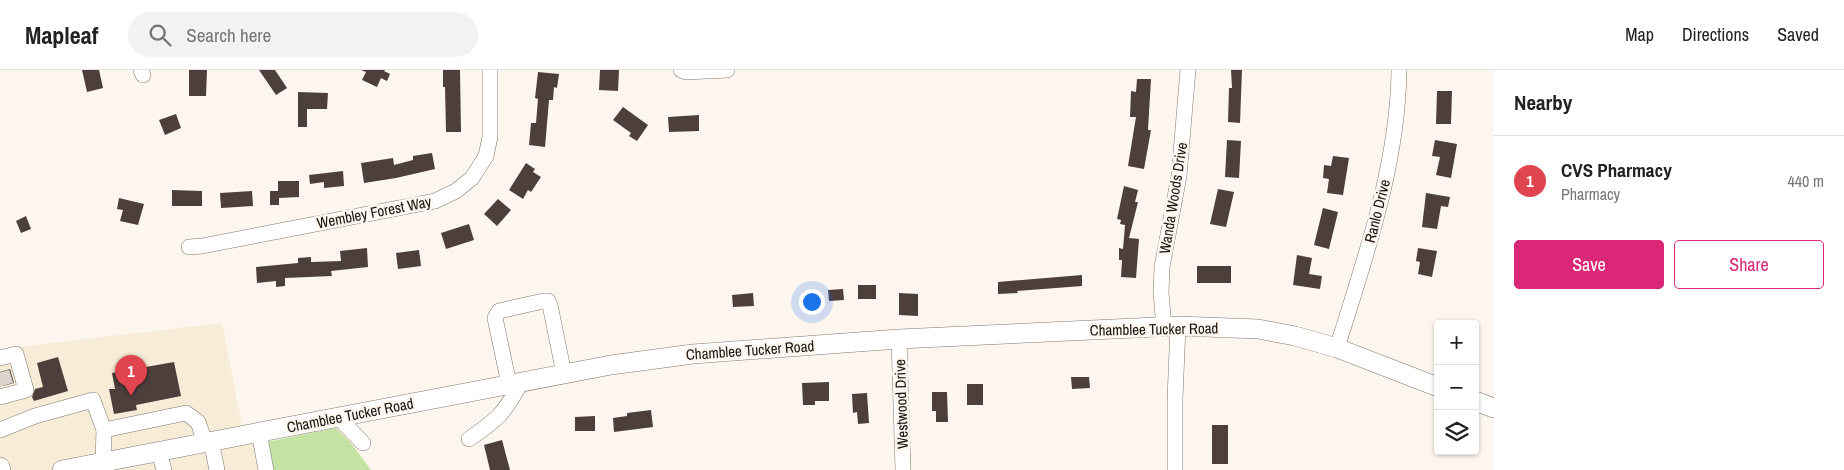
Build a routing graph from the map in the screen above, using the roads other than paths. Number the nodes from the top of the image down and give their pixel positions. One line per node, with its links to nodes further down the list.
1 (490, 70): 6 (street, Wembley Forest Way)
2 (681, 70): 3 (street)
3 (727, 70)
4 (1188, 70): 7 (street, Wanda Woods Drive)
5 (1399, 70): 9 (street, Ranlo Drive)
6 (189, 246)
7 (1171, 326): 8 (main road, Chamblee Tucker Road); 9 (main road, Chamblee Tucker Road); 30 (street, Wanda Woods Drive)
8 (899, 339): 10 (main road, Chamblee Tucker Road); 29 (street, Westwood Drive)
9 (1337, 348): 12 (main road, Chamblee Tucker Road)
10 (564, 374): 11 (main road, Chamblee Tucker Road); 11 (street)
11 (515, 383): 15 (main road, Chamblee Tucker Road); 19 (street)
12 (1434, 385)
13 (1479, 402): 14 (main road)
14 (1494, 408)
15 (338, 417): 18 (main road, Chamblee Tucker Road); 21 (street)
16 (0, 430): 17 (street)
17 (104, 430): 20 (street); 23 (street)
18 (259, 432): 20 (main road, Chamblee Tucker Road); 28 (street)
19 (469, 439)
20 (208, 442): 22 (main road, Chamblee Tucker Road); 27 (street)
21 (363, 443)
22 (159, 451): 23 (main road, Chamblee Tucker Road); 26 (street)
23 (103, 462): 24 (main road, Chamblee Tucker Road)
24 (84, 468): 25 (main road, Chamblee Tucker Road)
25 (62, 470)
26 (164, 470)
27 (217, 470)
28 (266, 470)
29 (903, 470)
30 (1175, 470)

